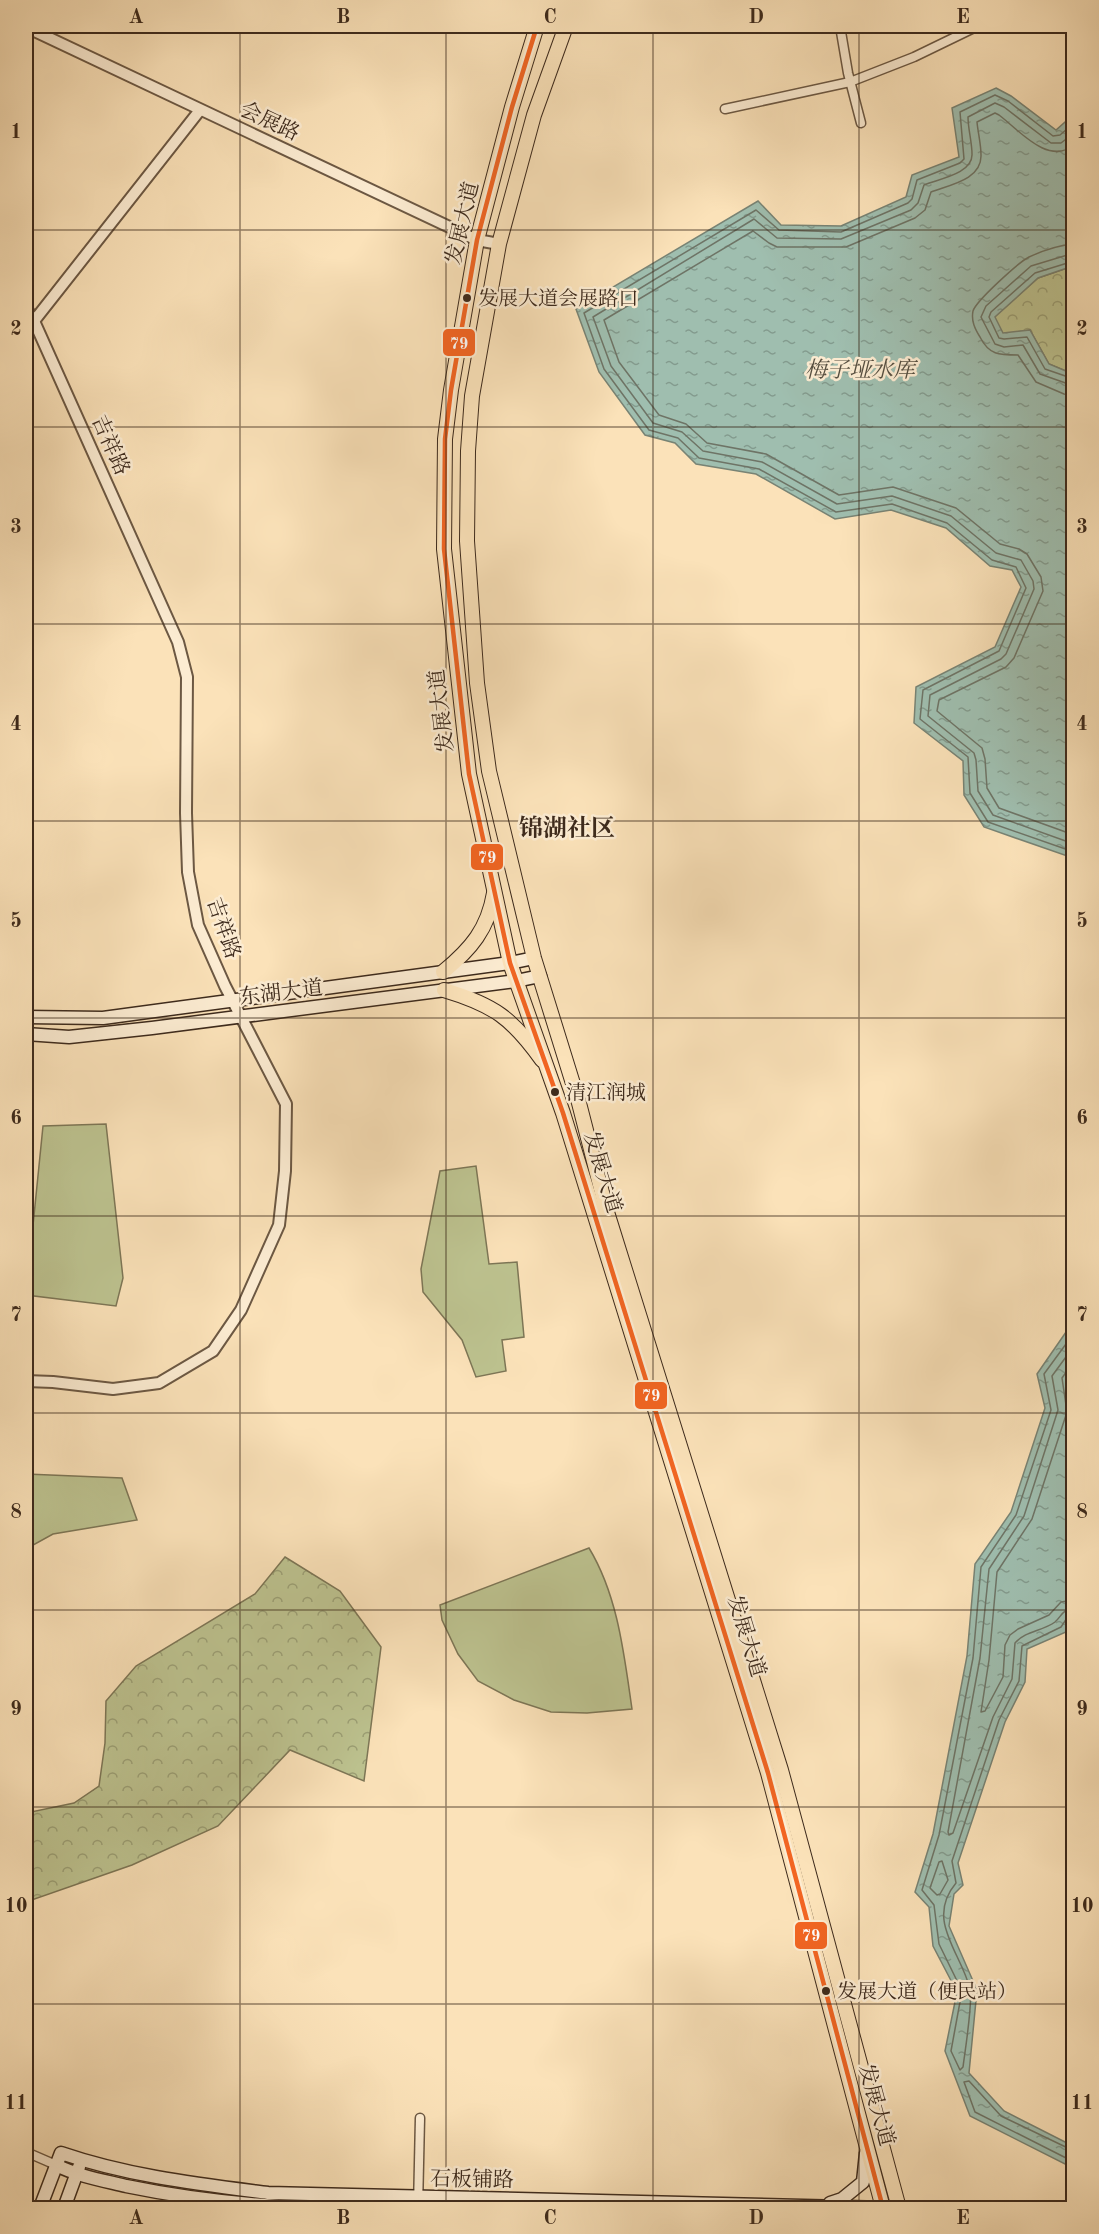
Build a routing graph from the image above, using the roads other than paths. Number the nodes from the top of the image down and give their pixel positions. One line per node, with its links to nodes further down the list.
1 (537, 26): 10 (main road, 发展大道)
2 (566, 26): 11 (main road, 发展大道)
3 (840, 26): 6 (street)
4 (978, 26): 6 (street)
5 (26, 27): 8 (street, 会展路)
6 (850, 82): 7 (street); 9 (street)
7 (725, 109)
8 (200, 110): 10 (street, 会展路); 13 (street)
9 (861, 123)
10 (477, 240): 11 (street, 会展路); 14 (main road, 发展大道)
11 (499, 244): 15 (main road, 发展大道)
12 (26, 308): 13 (street, 吉祥路)
13 (34, 321): 21 (street, 吉祥路)
14 (494, 893): 16 (main road, 发展大道); 17 (main road)
15 (534, 958): 16 (main road, 东湖大道); 18 (main road, 发展大道)
16 (510, 963): 17 (main road, 东湖大道); 19 (main road, 发展大道)
17 (443, 972): 21 (main road, 东湖大道)
18 (540, 976): 19 (main road, 东湖大道); 39 (main road, 发展大道)
19 (516, 981): 20 (main road, 东湖大道); 25 (main road, 发展大道)
20 (444, 990): 23 (main road, 东湖大道); 25 (main road)
21 (232, 1001): 22 (main road, 东湖大道); 23 (street, 吉祥路)
22 (26, 1017)
23 (241, 1017): 24 (main road, 东湖大道); 26 (street, 吉祥路)
24 (26, 1034)
25 (546, 1066): 28 (main road, 发展大道)
26 (26, 1381)
27 (420, 2118): 33 (street)
28 (866, 2146): 34 (main road); 38 (main road, 发展大道)
29 (26, 2151): 31 (street)
30 (82, 2160): 31 (main road, 石板铺路); 32 (main road); 33 (main road, 石板铺路)
31 (56, 2165): 32 (main road); 35 (main road)
32 (76, 2175): 36 (main road); 37 (main road)
33 (418, 2203): 34 (main road, 石板铺路)
34 (822, 2206): 38 (main road, 石板铺路)
35 (40, 2208)
36 (64, 2208)
37 (318, 2208)
38 (884, 2208)
39 (899, 2208)

